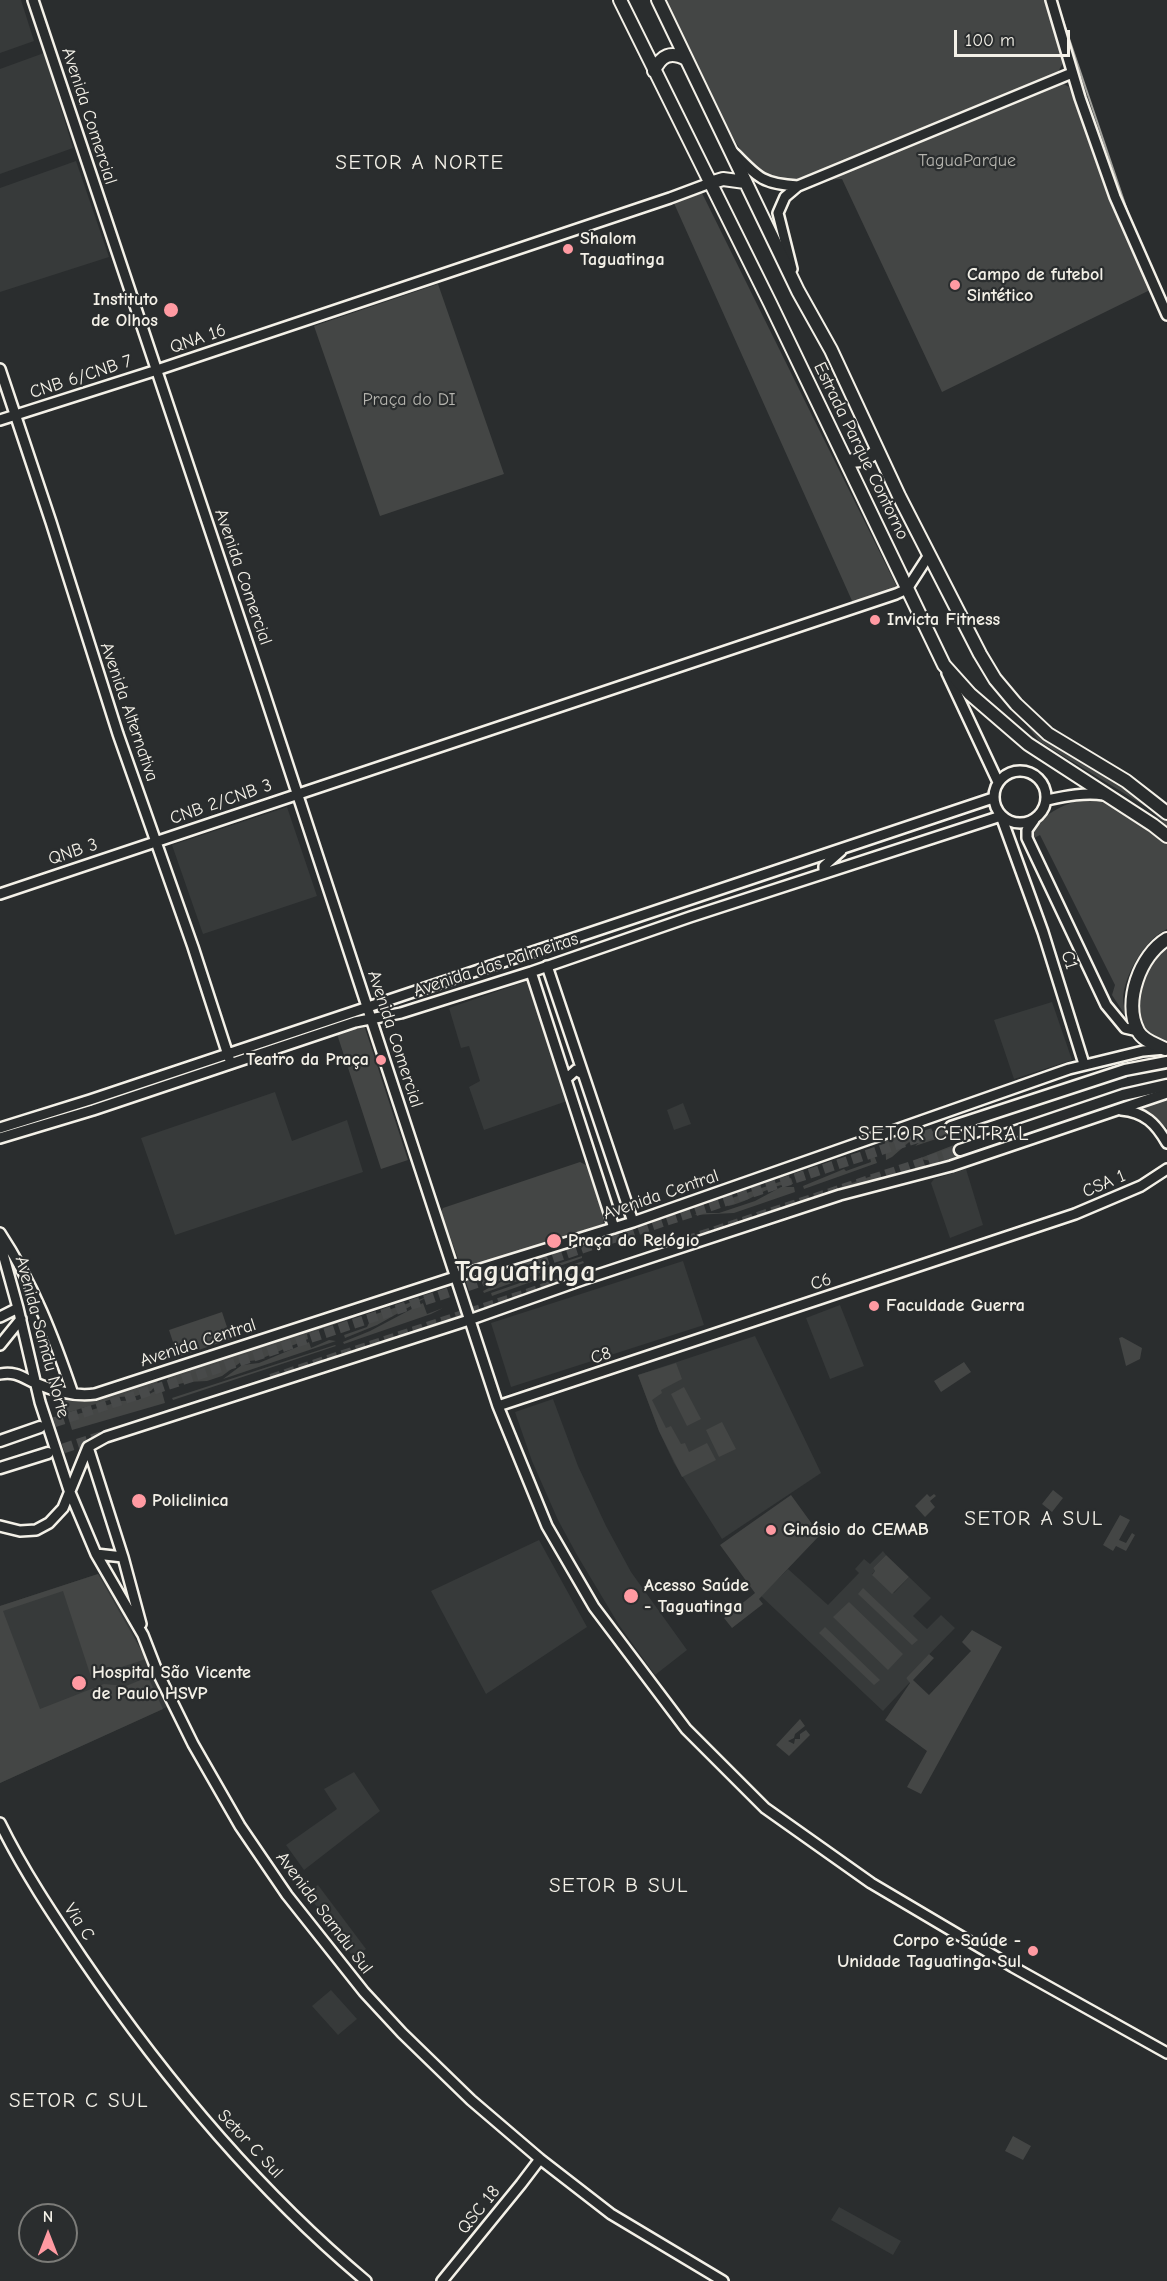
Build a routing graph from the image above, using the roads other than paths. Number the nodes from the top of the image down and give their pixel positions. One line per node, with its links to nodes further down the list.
1 (33, 0): 15 (main road, Avenida Comercial)
2 (620, 0): 6 (highway, Estrada Parque Contorno)
3 (658, 0): 5 (highway, Estrada Parque Contorno)
4 (1051, 0): 7 (main road)
5 (686, 59): 6 (highway); 8 (highway, Estrada Parque Contorno)
6 (654, 71): 10 (highway, Estrada Parque Contorno)
7 (1072, 73): 11 (main road); 13 (main road)
8 (730, 150): 9 (highway, Estrada Parque Contorno); 11 (main road)
9 (745, 182): 10 (highway); 12 (highway, Estrada Parque Contorno)
10 (710, 183): 15 (main road, QNA 16); 19 (highway, Estrada Parque Contorno)
11 (798, 186): 12 (main road)
12 (797, 289): 18 (highway, Estrada Parque Contorno)
13 (1167, 315)
14 (0, 369): 16 (main road, Avenida Alternativa)
15 (157, 370): 16 (main road, CNB 6/CNB 7); 25 (main road, Avenida Comercial)
16 (16, 415): 17 (main road, CNB 6/CNB 7); 36 (main road, Avenida Alternativa)
17 (0, 420)
18 (877, 450): 19 (highway); 20 (highway, Estrada Parque Contorno)
19 (846, 460): 21 (highway, Estrada Parque Contorno)
20 (929, 555): 21 (main road); 23 (highway, Estrada Parque Contorno)
21 (907, 589): 22 (highway, Estrada Parque Contorno); 25 (main road, CNB 2/CNB 3)
22 (944, 665): 24 (main road); 26 (highway, Estrada Parque Contorno)
23 (1126, 781): 29 (highway); 30 (highway, Estrada Parque Contorno)
24 (998, 783): 27 (main road); 28 (main road)
25 (296, 794): 36 (main road, CNB 2/CNB 3); 53 (main road, Avenida Comercial)
26 (1106, 796): 28 (main road); 35 (highway, Estrada Parque Contorno)
27 (993, 798): 31 (main road, Avenida das Palmeiras); 32 (main road)
28 (1047, 800): 33 (main road)
29 (1167, 806)
30 (1167, 813)
31 (949, 814): 34 (main road); 37 (main road, Avenida das Palmeiras)
32 (1001, 816): 33 (main road); 34 (main road, Avenida das Palmeiras); 39 (main road, C1)
33 (1034, 820): 38 (main road)
34 (951, 832): 40 (main road, Avenida das Palmeiras)
35 (1167, 836)
36 (157, 842): 42 (main road, QNB 3); 57 (main road, Avenida Alternativa)
37 (845, 848): 40 (main road); 41 (main road, Avenida das Palmeiras)
38 (1037, 859): 39 (main road); 55 (main road)
39 (1019, 866): 62 (main road, C1)
40 (829, 871): 43 (main road, Avenida das Palmeiras)
41 (751, 880): 43 (main road); 44 (main road, Avenida das Palmeiras)
42 (0, 894)
43 (754, 897): 45 (main road, Avenida das Palmeiras)
44 (685, 901): 45 (main road); 46 (main road, Avenida das Palmeiras)
45 (690, 917): 48 (main road, Avenida das Palmeiras)
46 (602, 929): 48 (main road); 51 (main road, Avenida das Palmeiras)
47 (1167, 939): 55 (highway)
48 (610, 945): 49 (main road, Avenida das Palmeiras)
49 (547, 966): 50 (main road, Avenida das Palmeiras); 58 (main road)
50 (531, 972): 52 (main road, Avenida das Palmeiras); 59 (main road)
51 (438, 984): 52 (main road); 53 (main road, Avenida das Palmeiras)
52 (444, 999): 54 (main road, Avenida das Palmeiras)
53 (367, 1008): 54 (main road, Avenida Comercial); 57 (main road, Avenida das Palmeiras)
54 (371, 1020): 61 (main road, Avenida das Palmeiras); 83 (main road, Avenida Comercial)
55 (1138, 1031): 56 (highway)
56 (1166, 1049): 62 (main road, Avenida Central)
57 (227, 1054): 61 (main road, Avenida Alternativa); 67 (main road, Avenida das Palmeiras)
58 (577, 1055): 59 (main road); 63 (main road)
59 (559, 1059): 64 (main road)
60 (1167, 1062): 69 (main road)
61 (231, 1064): 67 (main road, Avenida das Palmeiras)
62 (1084, 1064): 78 (main road, Avenida Central)
63 (583, 1074): 64 (main road); 73 (main road)
64 (566, 1079): 75 (main road)
65 (1167, 1085): 74 (main road)
66 (1167, 1093): 68 (main road)
67 (92, 1105): 70 (main road, Avenida das Palmeiras); 71 (main road, Avenida das Palmeiras)
68 (1116, 1110): 72 (main road); 86 (main road)
69 (951, 1127)
70 (0, 1128)
71 (0, 1138)
72 (1167, 1143)
73 (609, 1150): 75 (main road); 78 (main road)
74 (960, 1150)
75 (591, 1156): 79 (main road)
76 (1167, 1169): 77 (main road, CSA 1)
77 (1162, 1176): 82 (main road, CSA 1)
78 (633, 1222): 79 (main road, Avenida Central)
79 (614, 1228): 83 (main road, Avenida Central)
80 (0, 1233): 92 (main road)
81 (0, 1243): 84 (main road, Avenida Samdu Norte)
82 (938, 1260): 88 (main road, C6)
83 (456, 1280): 86 (main road); 92 (main road, Avenida Central)
84 (18, 1308): 85 (main road); 87 (main road, Avenida Samdu Norte)
85 (0, 1317)
86 (468, 1317): 93 (main road); 97 (main road)
87 (21, 1319): 89 (main road); 91 (main road, Avenida Samdu Norte)
88 (715, 1334): 93 (main road, C8)
89 (0, 1345)
90 (0, 1374): 91 (main road, Avenida Central)
91 (34, 1382): 92 (main road, Avenida Central); 95 (main road, Avenida Samdu Norte)
92 (73, 1394)
93 (498, 1406): 107 (main road)
94 (40, 1427): 96 (main road)
95 (52, 1440): 100 (main road, Avenida Samdu Sul)
96 (0, 1441)
97 (88, 1447): 100 (main road); 103 (main road)
98 (48, 1453): 99 (main road)
99 (0, 1468)
100 (69, 1490): 101 (main road); 102 (main road, Avenida Samdu Sul)
101 (0, 1526)
102 (96, 1554): 103 (main road); 104 (main road, Avenida Samdu Sul)
103 (123, 1557): 104 (main road)
104 (143, 1635): 108 (main road, Avenida Samdu Sul)
105 (0, 1822): 106 (main road, Via C)
106 (123, 2018): 109 (main road, Setor C Sul)
107 (1167, 2053)
108 (540, 2159): 110 (main road, QSC 18); 111 (main road, Avenida Samdu Sul)
109 (366, 2281)
110 (442, 2281)
111 (723, 2281)

